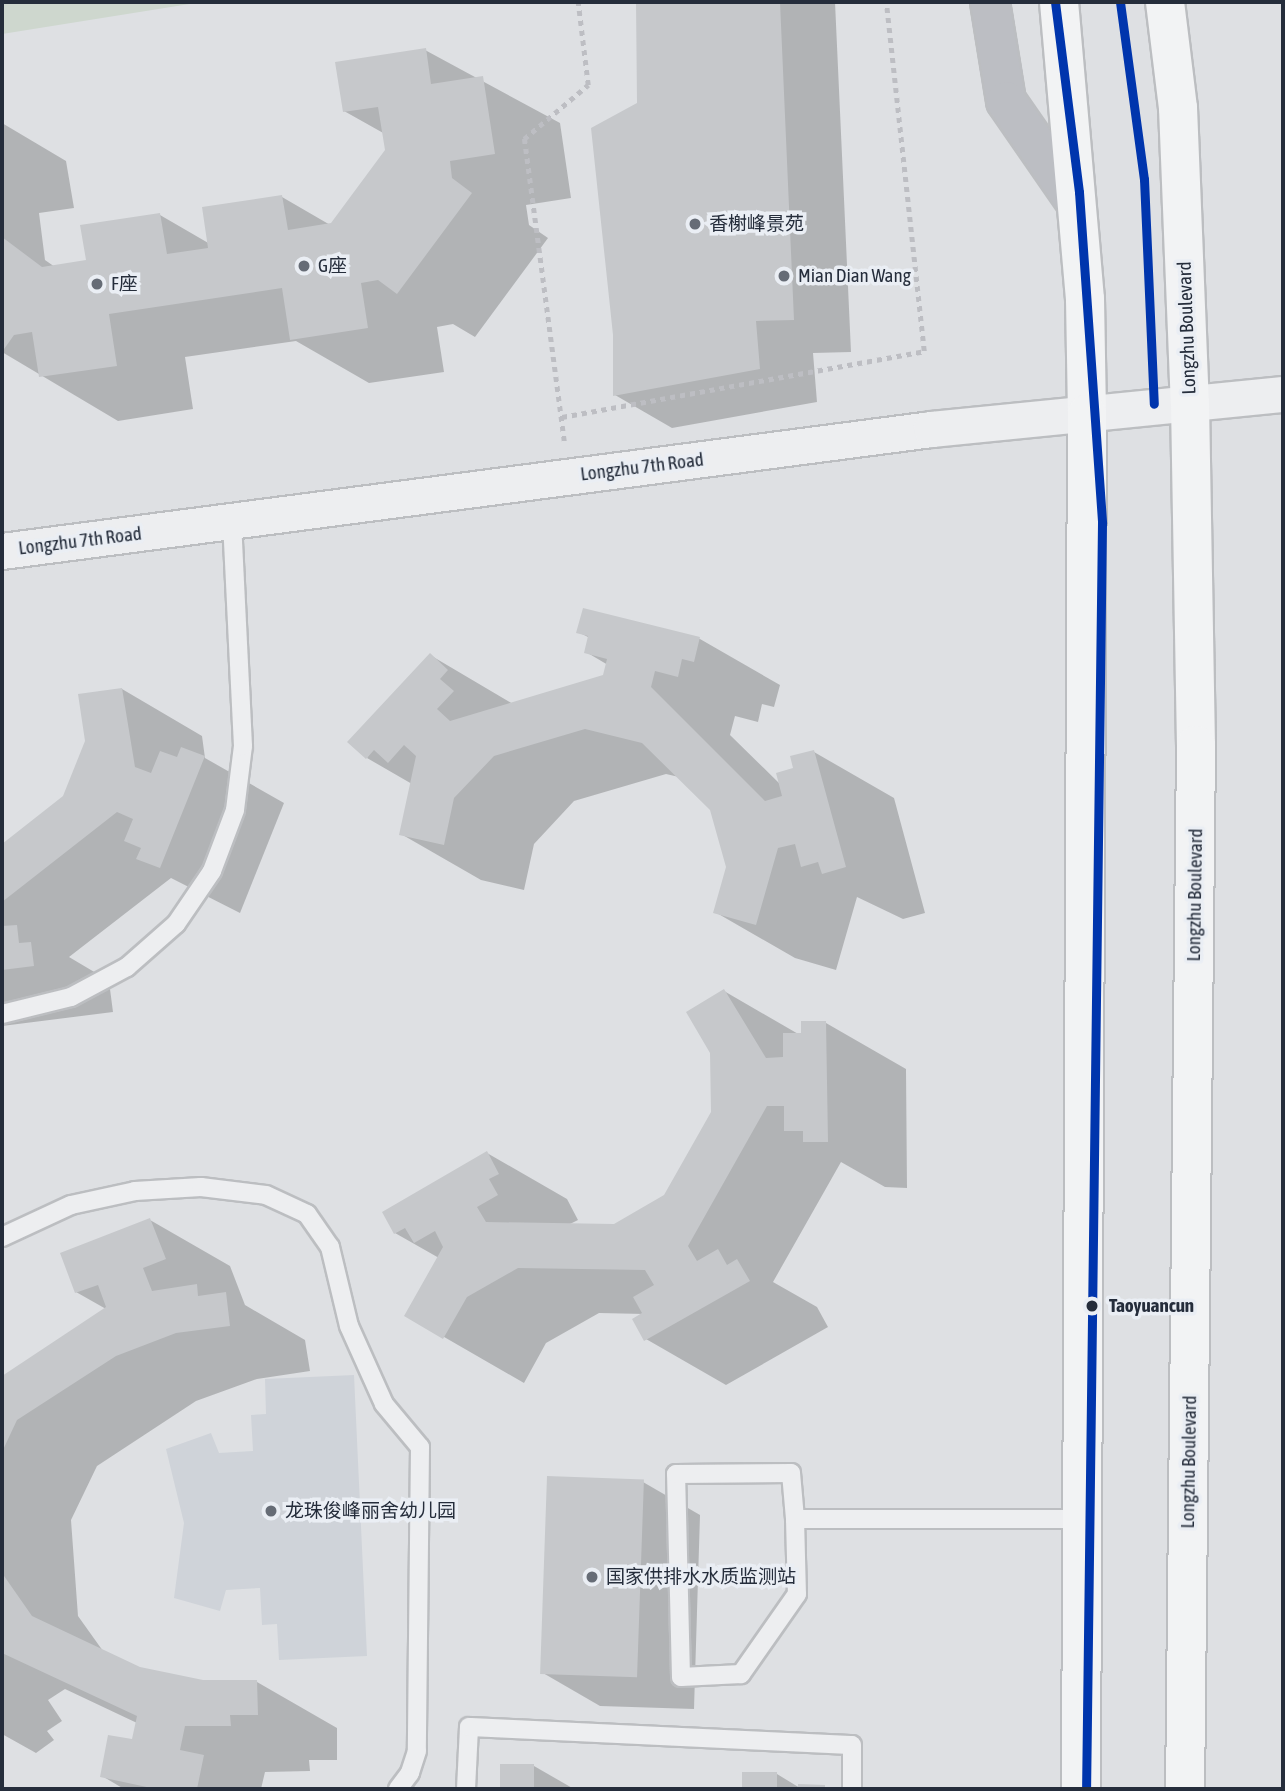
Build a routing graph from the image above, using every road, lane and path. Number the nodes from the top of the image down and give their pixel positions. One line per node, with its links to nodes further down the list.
1 (578, 2): 10 (path)
2 (886, 2): 10 (path)
3 (989, 2): 6 (main road)
4 (1059, 2): 6 (main road)
5 (1165, 2): 8 (main road, Longzhu Boulevard)
6 (1076, 202): 9 (main road)
7 (1283, 394): 8 (street, Longzhu 7th Road)
8 (1190, 403): 9 (street, Longzhu 7th Road); 22 (main road, Longzhu Boulevard)
9 (1087, 414): 11 (street, Longzhu 7th Road); 16 (main road)
10 (562, 417): 11 (path)
11 (567, 477): 12 (street, Longzhu 7th Road)
12 (232, 521): 13 (street, Longzhu 7th Road); 14 (lane)
13 (2, 551)
14 (2, 1014)
15 (2, 1237): 18 (lane)
16 (1084, 1518): 17 (lane); 21 (main road)
17 (795, 1519): 17 (lane)
18 (398, 1789)
19 (466, 1789): 20 (lane)
20 (852, 1789)
21 (1081, 1789)
22 (1185, 1789)

